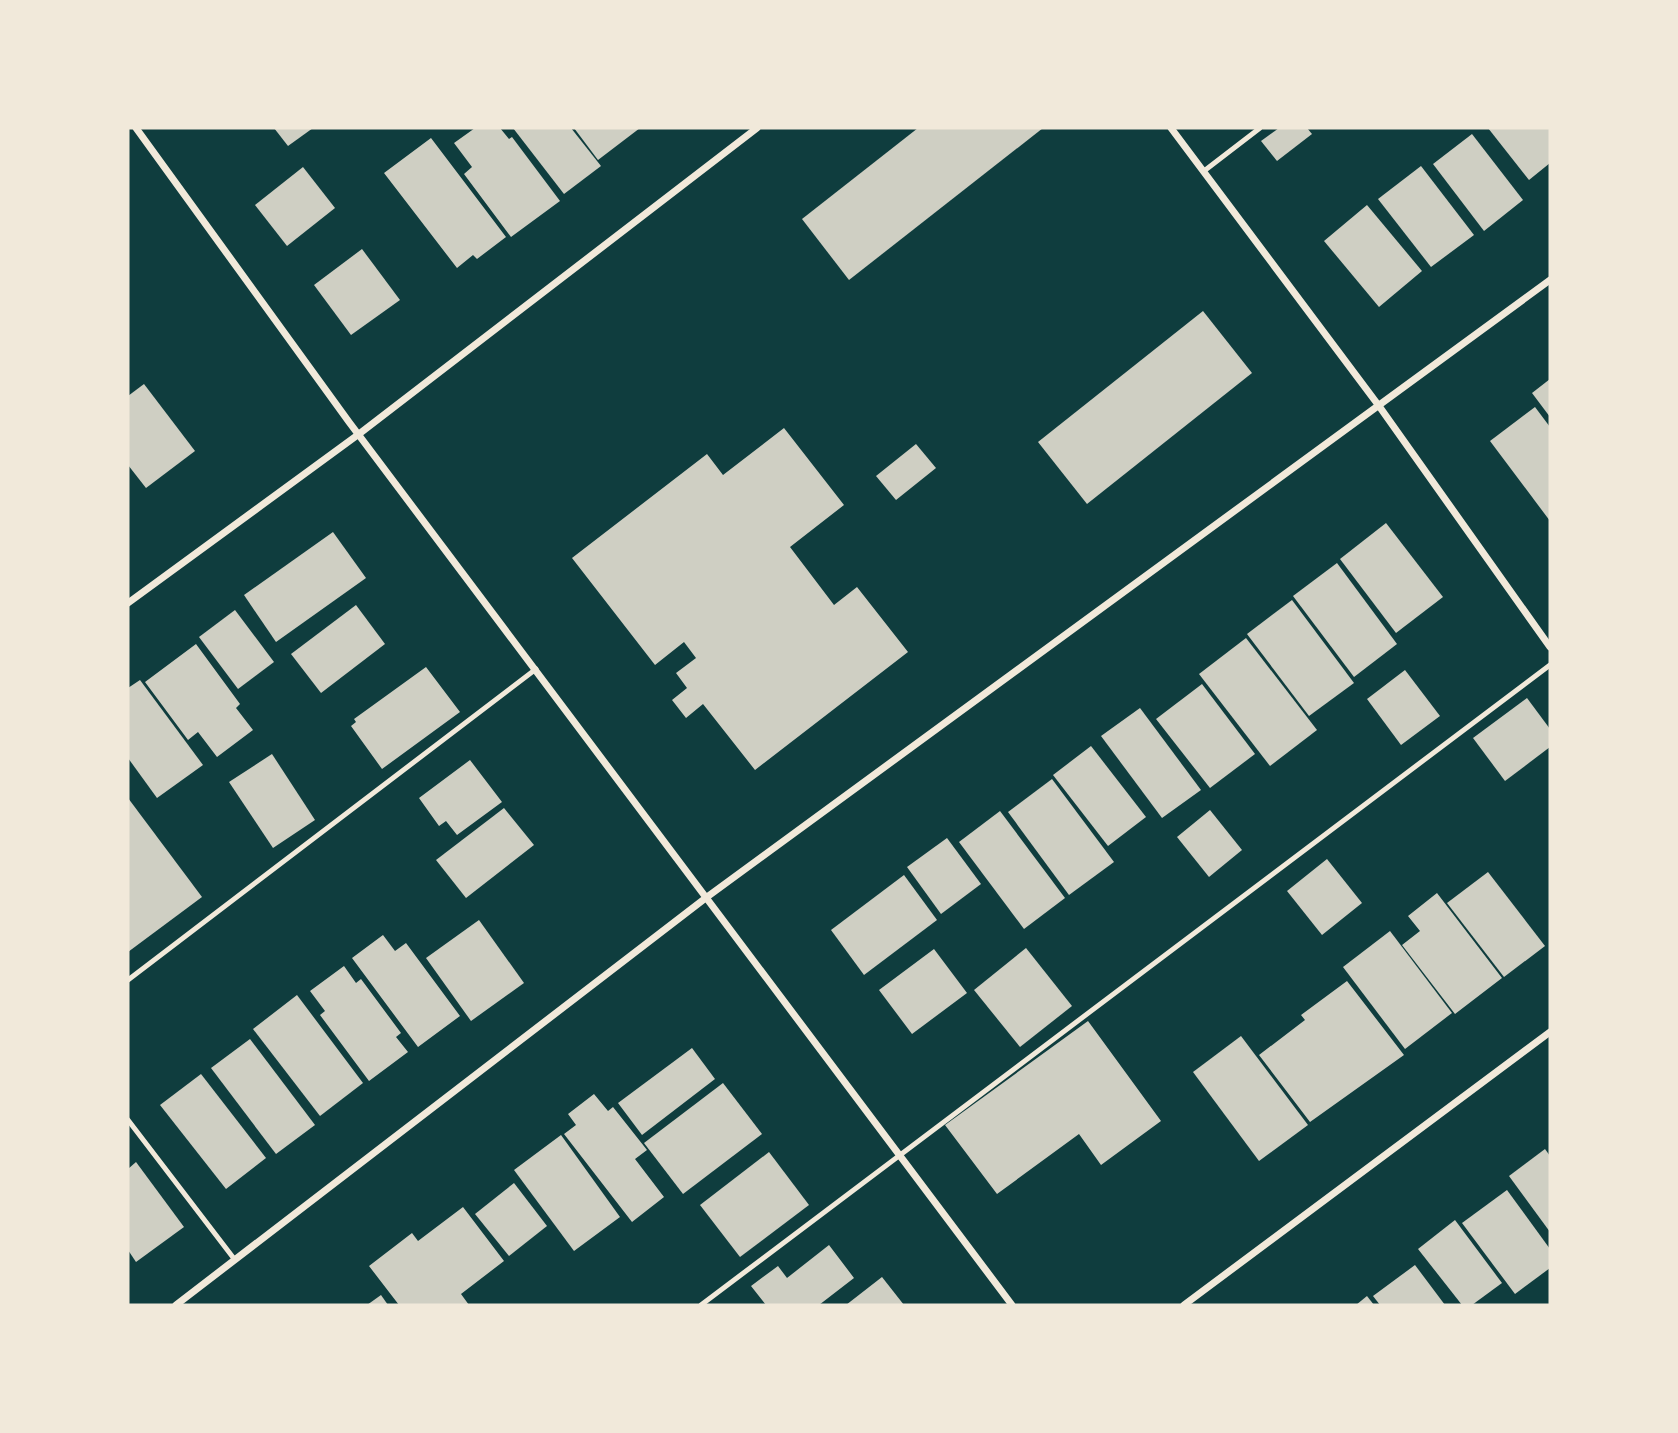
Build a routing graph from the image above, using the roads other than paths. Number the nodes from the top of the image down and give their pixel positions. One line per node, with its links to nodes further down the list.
1 (136, 128): 8 (street)
2 (757, 128): 8 (street)
3 (1171, 128): 5 (street)
4 (1260, 128): 5 (lane)
5 (1203, 171): 7 (street)
6 (1550, 279): 7 (street)
7 (1379, 406): 10 (street); 13 (street)
8 (359, 435): 9 (street); 12 (street)
9 (128, 603)
10 (1550, 647)
11 (1550, 664): 17 (lane)
12 (536, 669): 13 (street); 14 (lane)
13 (707, 897): 17 (street); 18 (street)
14 (128, 980)
15 (1550, 1032): 22 (street)
16 (128, 1120): 18 (lane)
17 (899, 1154): 20 (lane); 21 (street)
18 (235, 1260): 19 (street)
19 (176, 1305)
20 (701, 1305)
21 (1012, 1305)
22 (1184, 1305)

